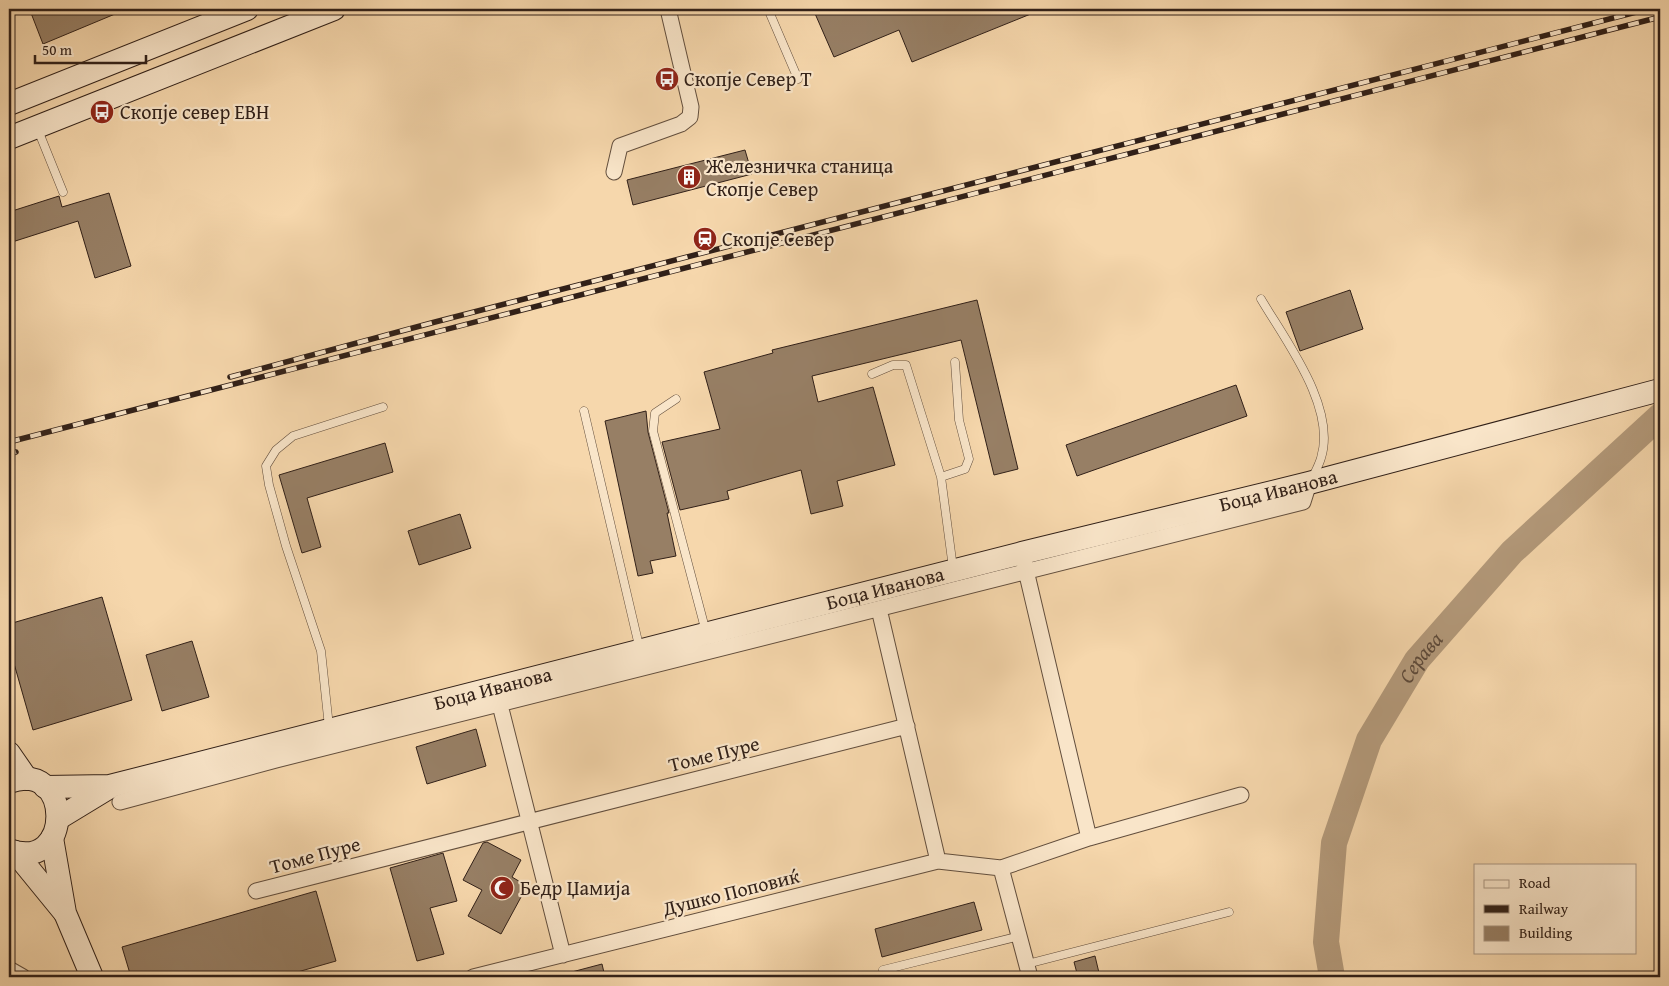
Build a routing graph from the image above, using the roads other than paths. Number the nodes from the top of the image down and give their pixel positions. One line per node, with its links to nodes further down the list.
1 (247, 9): 6 (street)
2 (334, 9): 7 (street)
3 (668, 9): 9 (street)
4 (768, 9): 5 (lane)
5 (798, 79)
6 (9, 104)
7 (38, 128): 8 (street); 10 (lane)
8 (9, 138)
9 (614, 172)
10 (63, 192)
11 (1261, 298): 19 (lane)
12 (954, 362): 18 (lane)
13 (872, 374): 18 (lane)
14 (1659, 391): 19 (street, Боца Иванова)
15 (676, 398): 23 (lane)
16 (383, 407): 28 (lane)
17 (584, 411): 24 (lane)
18 (940, 477): 21 (lane)
19 (1310, 483): 20 (street, Боца Иванова)
20 (1024, 562): 21 (street, Боца Иванова); 22 (street); 35 (street)
21 (953, 570): 23 (street, Боца Иванова)
22 (879, 609): 25 (street); 27 (street)
23 (707, 634): 24 (street, Боца Иванова)
24 (641, 651): 25 (street, Боца Иванова)
25 (619, 666): 26 (street); 28 (street, Боца Иванова)
26 (500, 705): 31 (street); 33 (street)
27 (907, 726): 33 (street, Томе Пуре); 37 (street)
28 (330, 729): 31 (street, Боца Иванова)
29 (9, 753): 30 (street)
30 (27, 783): 31 (street, Боца Иванова); 34 (street)
31 (115, 794): 34 (street, Боца Иванова)
32 (1241, 795): 35 (street)
33 (530, 820): 39 (street, Томе Пуре); 43 (street)
34 (55, 828): 36 (street, Боца Иванова); 41 (street)
35 (1089, 838): 38 (street)
36 (12, 851): 41 (street)
37 (938, 861): 38 (street, Душко Поповиќ); 43 (street, Душко Поповиќ)
38 (1001, 868): 42 (street)
39 (256, 891)
40 (1229, 912): 46 (lane)
41 (65, 913): 48 (street)
42 (1020, 936): 45 (lane); 46 (street)
43 (563, 955): 49 (street, Душко Поповиќ)
44 (9, 969): 47 (street)
45 (884, 970)
46 (1028, 971)
47 (23, 977)
48 (92, 977)
49 (473, 977)

